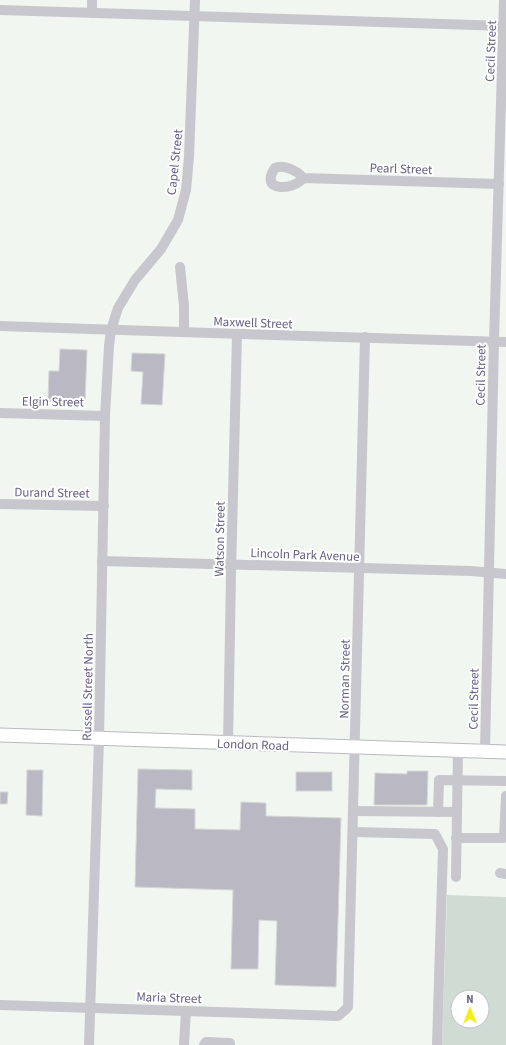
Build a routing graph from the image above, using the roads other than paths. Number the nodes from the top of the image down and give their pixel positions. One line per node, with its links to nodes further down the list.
1 (92, 0): 5 (street)
2 (195, 0): 6 (street, Capel Street)
3 (504, 0): 7 (street, Cecil Street)
4 (0, 10): 5 (street)
5 (92, 13): 6 (street)
6 (194, 17): 7 (street); 12 (street, Capel Street)
7 (505, 26): 9 (street, Cecil Street)
8 (303, 178): 9 (street, Pearl Street)
9 (499, 184): 16 (street, Cecil Street)
10 (180, 267): 13 (street)
11 (0, 326): 12 (street, Maxwell Street)
12 (111, 330): 13 (street, Maxwell Street); 19 (street, Russell Street North)
13 (184, 332): 14 (street, Maxwell Street)
14 (237, 335): 15 (street, Maxwell Street); 23 (street, Watson Street)
15 (365, 337): 16 (street, Maxwell Street); 24 (street, Norman Street)
16 (494, 341): 17 (street, Maxwell Street); 25 (street, Cecil Street)
17 (506, 342)
18 (0, 413): 19 (street, Elgin Street)
19 (105, 416): 21 (street, Russell Street North)
20 (0, 504): 21 (street, Durand Street)
21 (104, 506): 22 (street, Russell Street North)
22 (102, 561): 23 (street, Lincoln Park Avenue); 28 (street, Russell Street North)
23 (231, 565): 24 (street, Lincoln Park Avenue); 29 (street, Watson Street)
24 (359, 568): 25 (street, Lincoln Park Avenue); 30 (street, Norman Street)
25 (488, 573): 26 (street, Lincoln Park Avenue); 32 (street, Cecil Street)
26 (506, 574)
27 (0, 735): 28 (main road, London Road)
28 (99, 739): 29 (main road, London Road); 44 (street, Russell Street North)
29 (228, 744): 30 (main road, London Road)
30 (355, 748): 31 (main road, London Road); 37 (street, Norman Street)
31 (458, 750): 32 (main road, London Road); 34 (street)
32 (485, 751): 33 (main road, London Road)
33 (506, 752)
34 (457, 780): 35 (street); 38 (street); 39 (street)
35 (506, 781)
36 (506, 796): 41 (street)
37 (353, 811): 38 (street); 40 (street, Norman Street)
38 (438, 812): 39 (street)
39 (457, 812): 41 (street)
40 (353, 832): 46 (street, Norman Street); 51 (street)
41 (456, 838): 42 (street)
42 (456, 877)
43 (0, 1005): 44 (street, Maria Street)
44 (90, 1008): 45 (street, Maria Street); 48 (street, Russell Street North)
45 (186, 1011): 46 (street, Maria Street); 49 (street)
46 (338, 1016)
47 (230, 1043): 50 (street)
48 (89, 1045)
49 (184, 1045)
50 (204, 1045)
51 (437, 1045)

